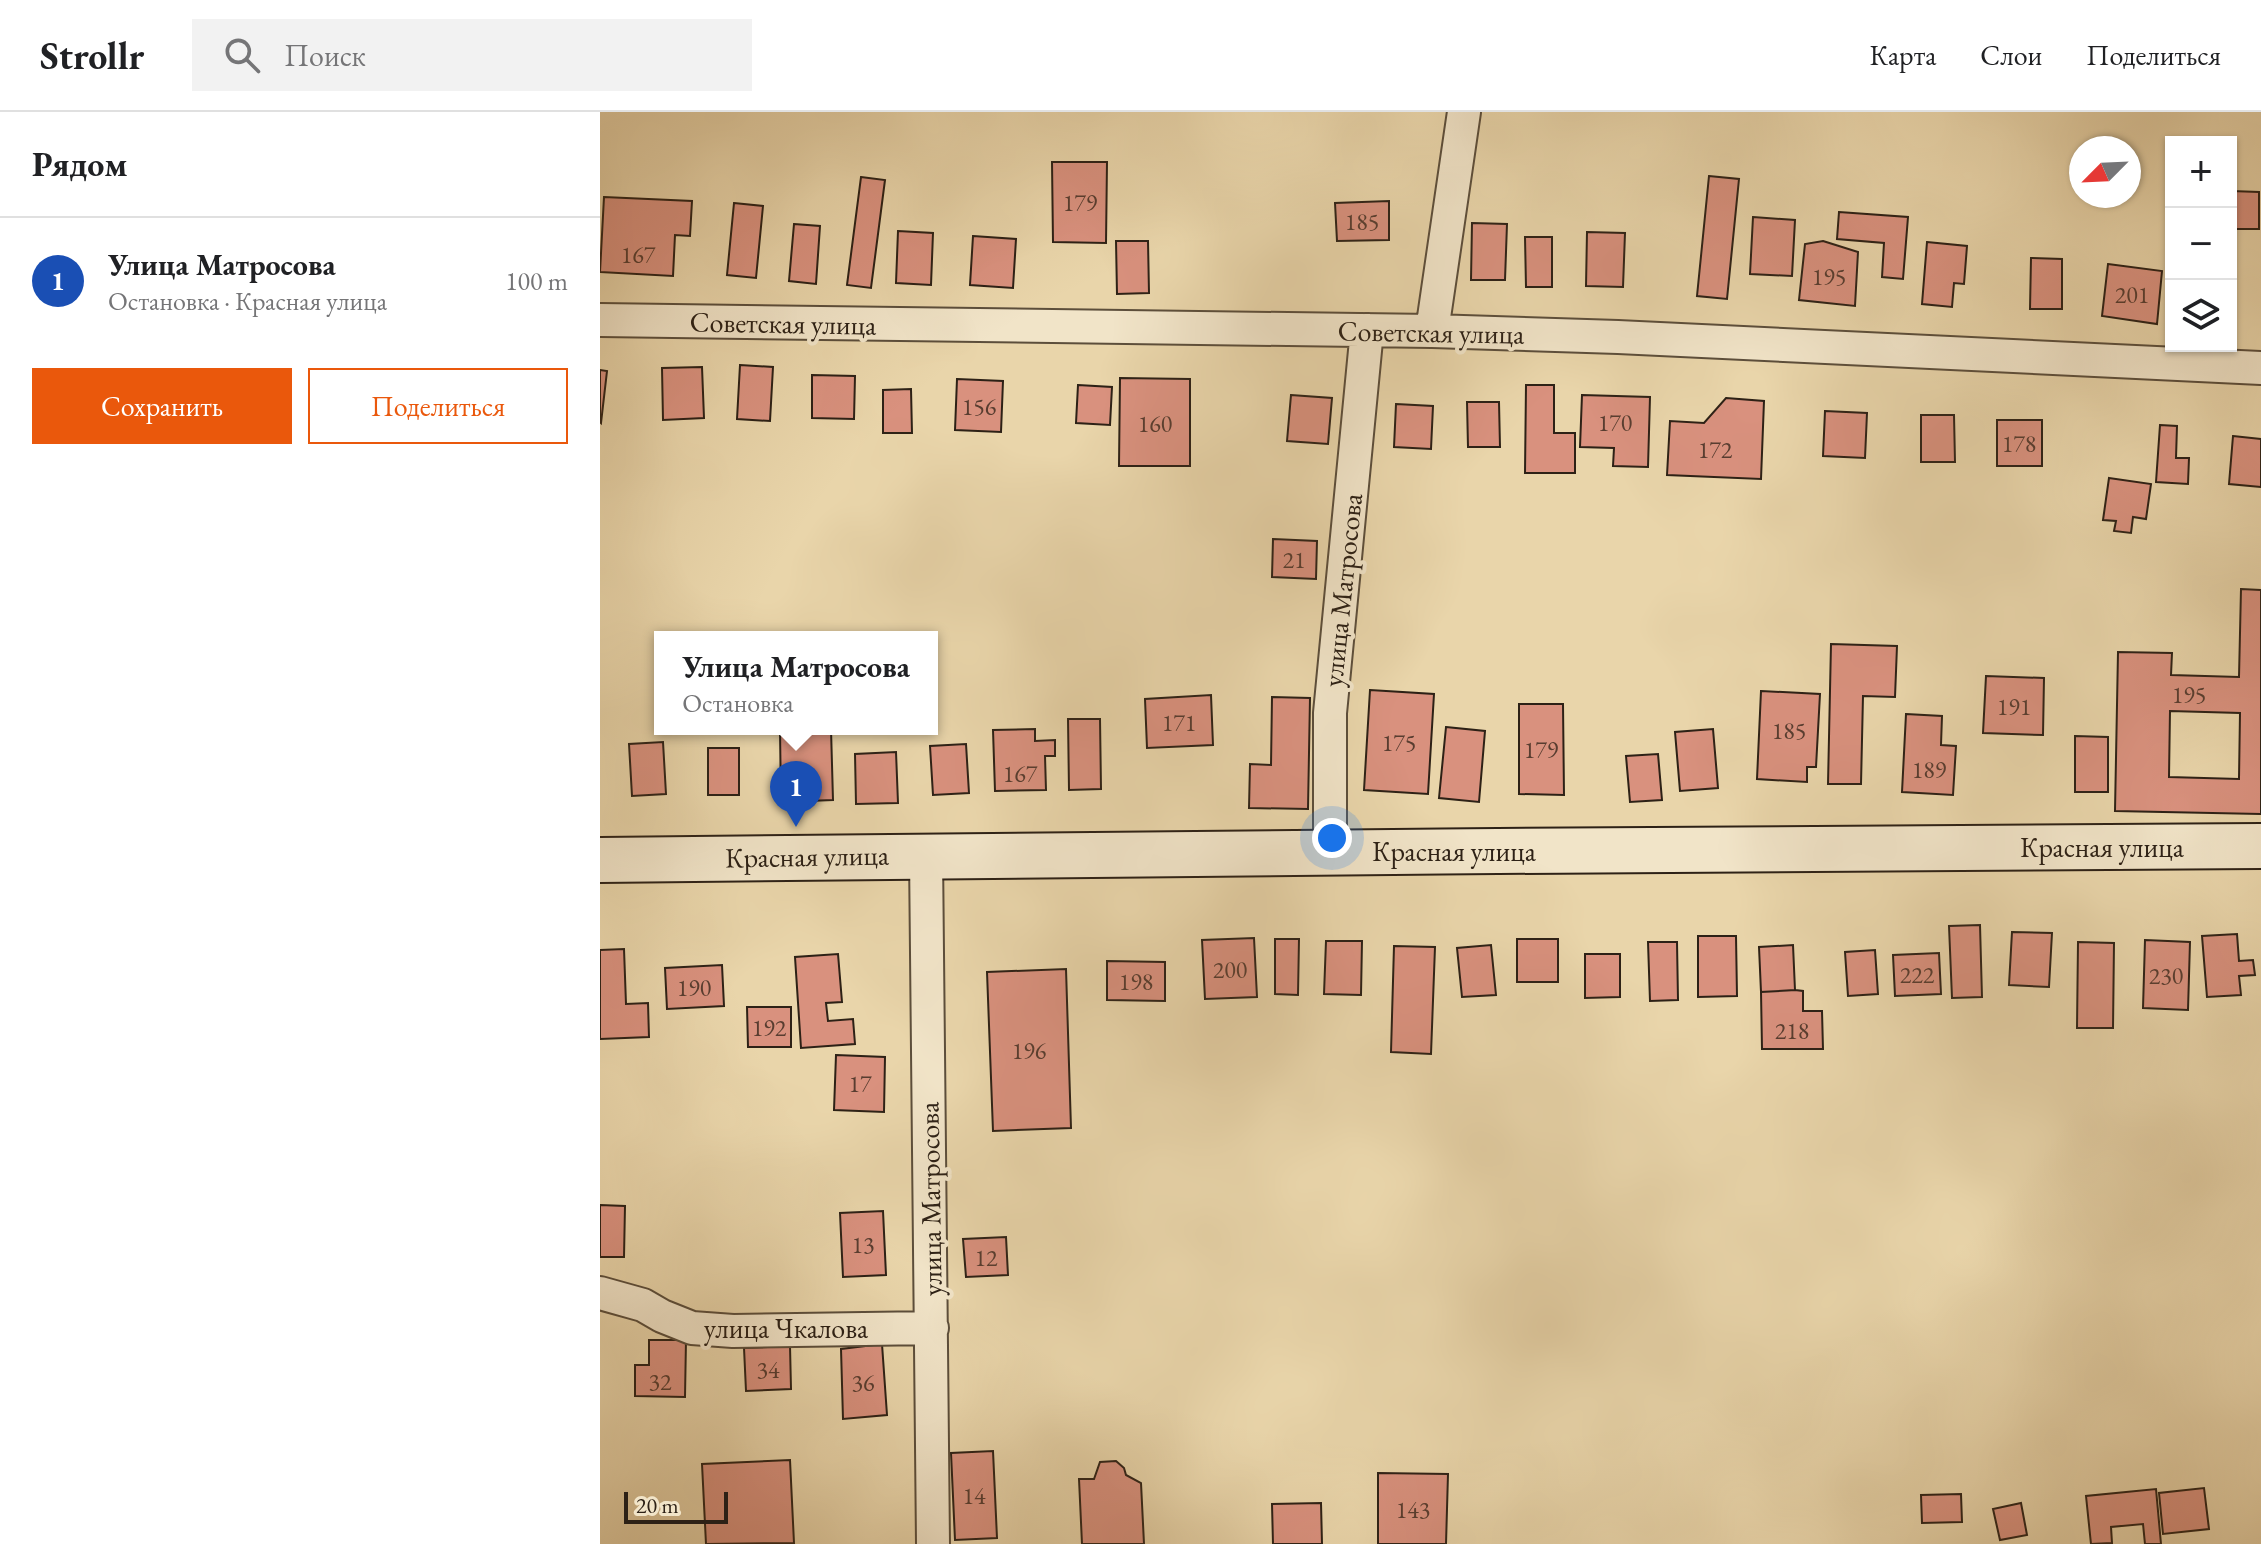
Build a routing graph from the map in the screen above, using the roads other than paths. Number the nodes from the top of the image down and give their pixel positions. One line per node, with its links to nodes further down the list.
1 (1464, 112): 4 (street)
2 (600, 320): 3 (street, Советская улица)
3 (1367, 330): 4 (street, Советская улица); 7 (street, улица Матросова)
4 (1432, 331): 5 (street, Советская улица)
5 (2261, 368)
6 (2261, 846): 7 (street, Красная улица)
7 (1330, 851): 8 (street, Красная улица)
8 (926, 854): 9 (street, Красная улица); 11 (street, улица Матросова)
9 (600, 860)
10 (600, 1293): 11 (street, улица Чкалова)
11 (932, 1328): 12 (street, улица Матросова)
12 (933, 1544)

